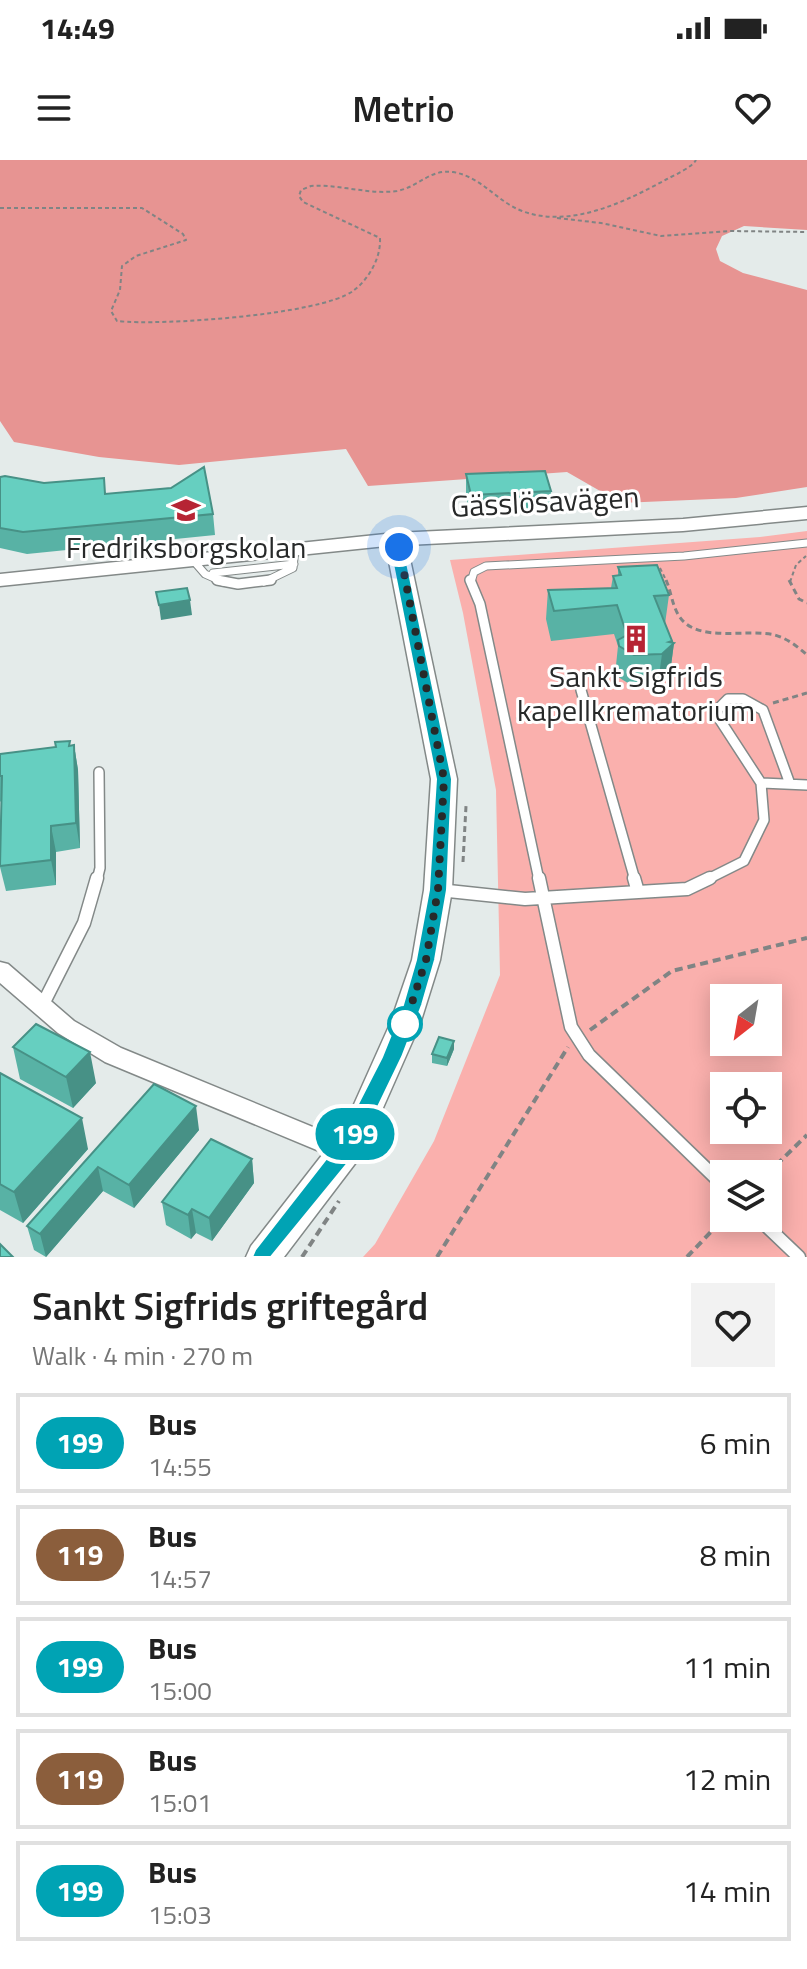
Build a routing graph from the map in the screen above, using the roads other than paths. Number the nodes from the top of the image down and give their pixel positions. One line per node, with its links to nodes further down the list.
1 (807, 513): 2 (street, Gässlösavägen)
2 (395, 539): 4 (street, Gässlösavägen); 12 (street)
3 (807, 543): 14 (lane)
4 (295, 556): 5 (street, Gässlösavägen); 5 (lane)
5 (198, 566): 6 (street, Gässlösavägen)
6 (0, 580)
7 (581, 690): 13 (lane)
8 (99, 772): 16 (lane)
9 (761, 783): 10 (lane); 10 (lane); 13 (lane)
10 (790, 784): 11 (lane)
11 (807, 785)
12 (438, 890): 14 (lane); 17 (street)
13 (638, 892): 14 (lane)
14 (544, 898): 18 (lane)
15 (0, 970): 16 (street)
16 (41, 1008): 17 (street)
17 (345, 1151): 20 (street)
18 (710, 1173)
19 (773, 1232): 21 (lane)
20 (263, 1257)
21 (799, 1257)

